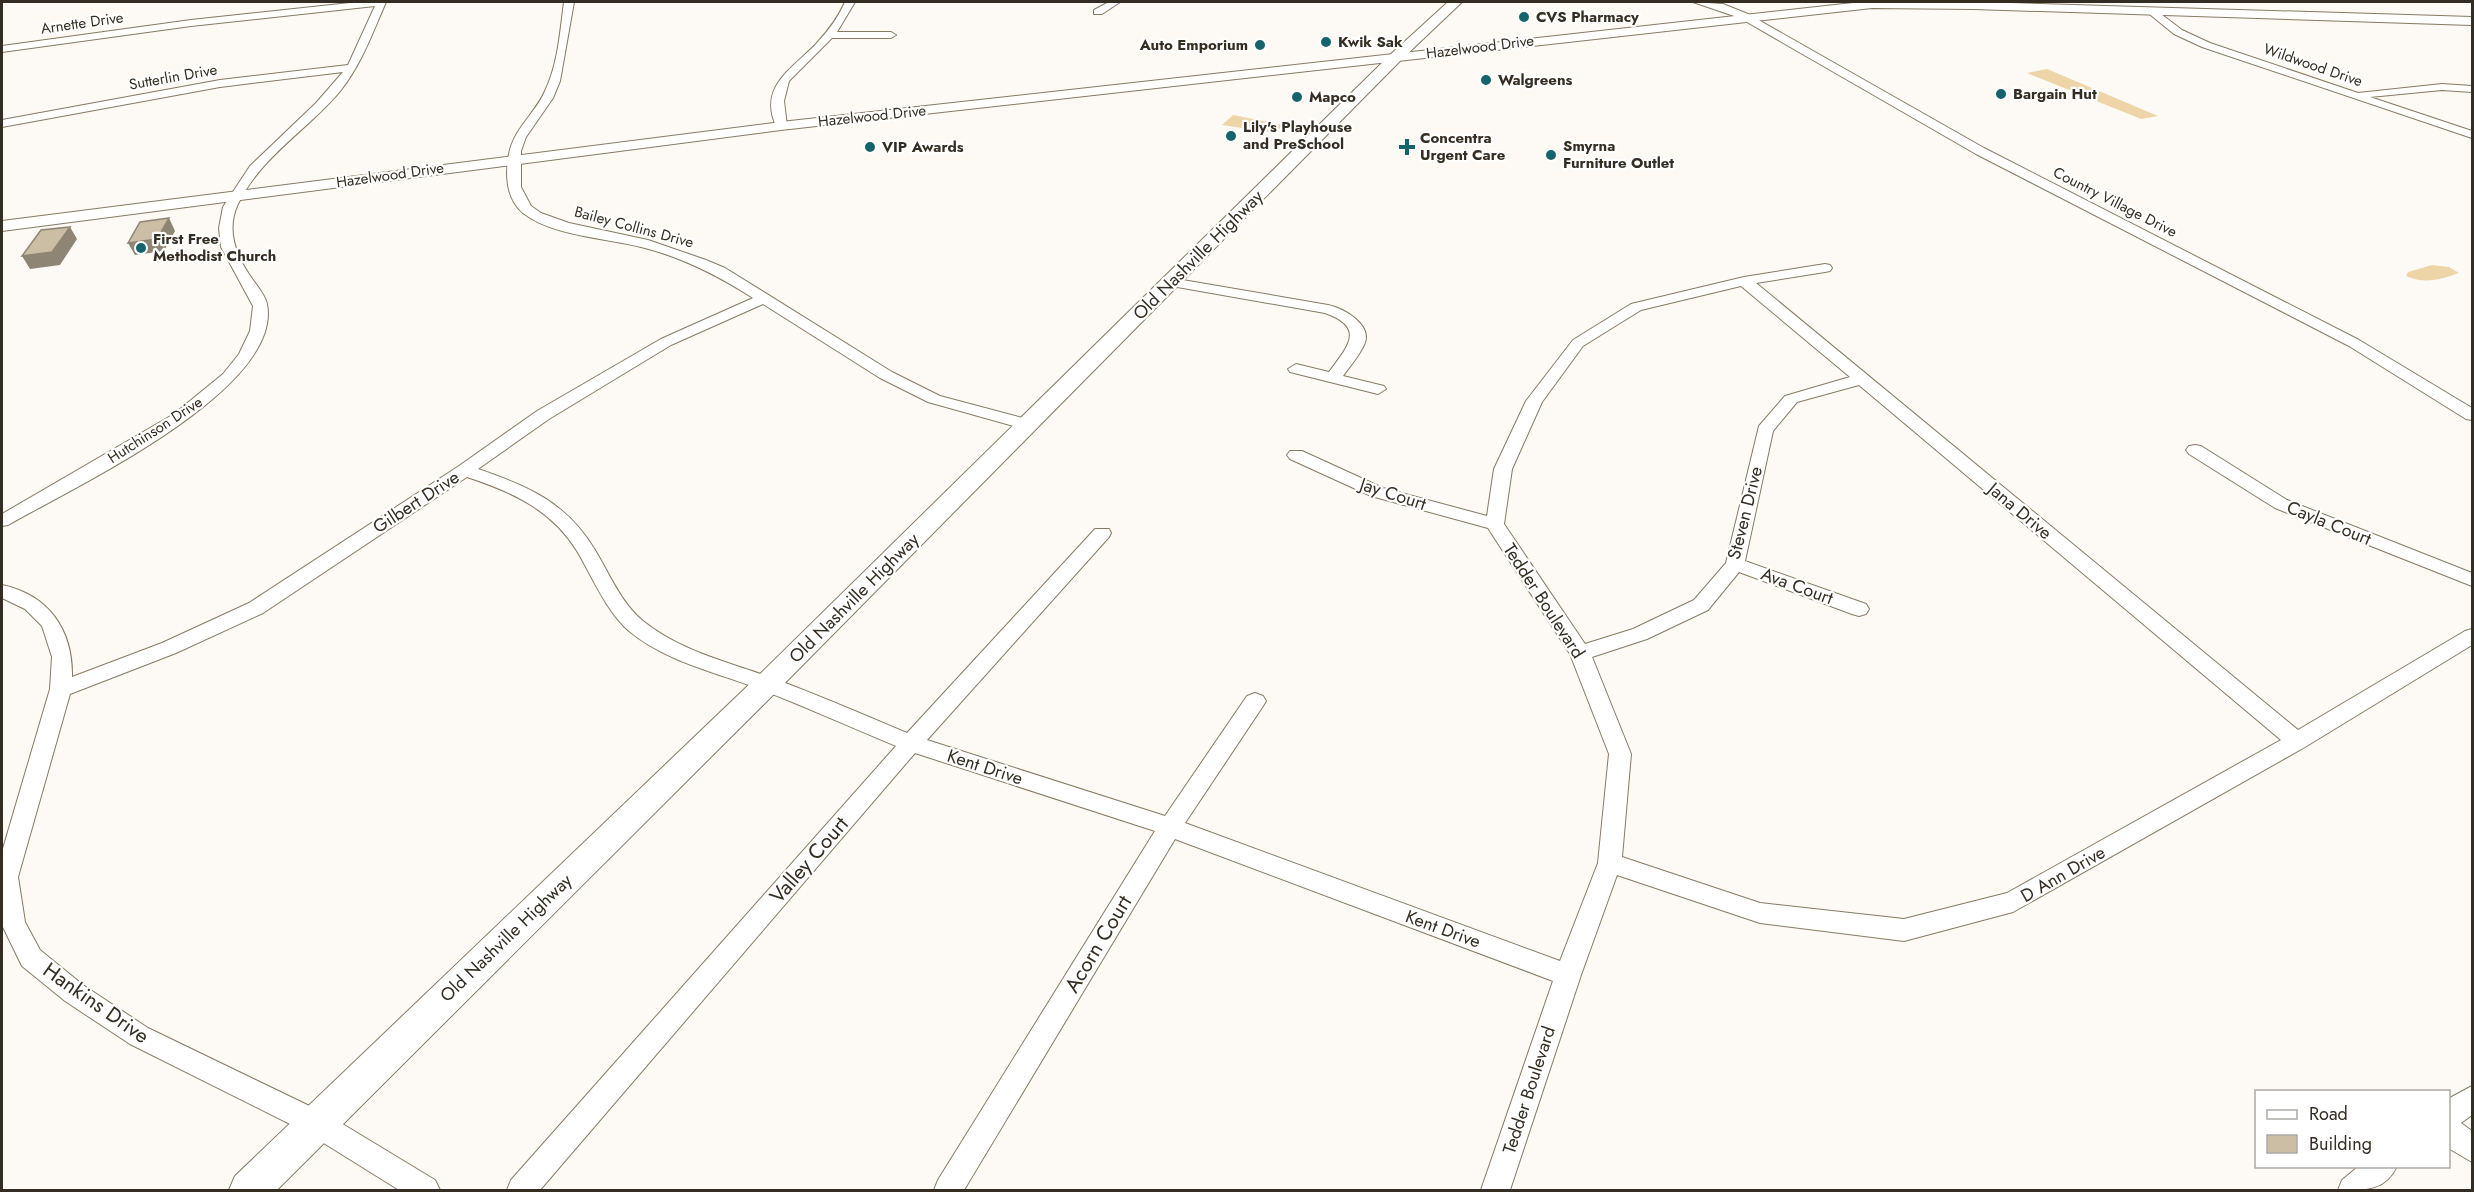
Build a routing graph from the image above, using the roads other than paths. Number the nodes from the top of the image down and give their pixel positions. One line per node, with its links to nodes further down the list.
1 (381, 2): 13 (street, Arnette Drive); 15 (street, Hutchinson Drive)
2 (570, 2): 21 (street, Bailey Collins Drive)
3 (850, 2): 11 (street)
4 (1115, 2): 8 (street)
5 (1455, 2): 14 (main road, Old Nashville Highway)
6 (1698, 2): 9 (street, Country Village Drive)
7 (2150, 10): 9 (street, Hazelwood Drive); 10 (street, Hazelwood Drive); 17 (street, Wildwood Drive)
8 (1098, 12)
9 (1744, 16): 14 (street, Hazelwood Drive); 32 (street, Country Village Drive)
10 (2472, 21)
11 (830, 35): 12 (street); 19 (street)
12 (891, 35)
13 (2, 49)
14 (1396, 57): 19 (street, Hazelwood Drive); 26 (main road, Old Nashville Highway)
15 (352, 68): 18 (street, Sutterlin Drive); 22 (street, Hutchinson Drive)
16 (2472, 89): 17 (street)
17 (2355, 95): 20 (street, Wildwood Drive)
18 (2, 123)
19 (781, 126): 21 (street, Hazelwood Drive)
20 (2472, 135)
21 (513, 159): 22 (street, Hazelwood Drive); 27 (street, Bailey Collins Drive)
22 (236, 196): 23 (street, Hazelwood Drive); 37 (street, Hutchinson Drive)
23 (2, 226)
24 (1825, 268): 25 (street, Tedder Boulevard)
25 (1744, 281): 30 (street, Jana Drive); 38 (street, Tedder Boulevard)
26 (1172, 282): 29 (street); 33 (main road, Old Nashville Highway)
27 (762, 299): 33 (street, Bailey Collins Drive); 36 (street, Gilbert Drive)
28 (1296, 369): 29 (street)
29 (1334, 378): 31 (street)
30 (1861, 379): 40 (street, Steven Drive); 49 (street, Jana Drive)
31 (1378, 390)
32 (2472, 415)
33 (1028, 425): 46 (main road, Old Nashville Highway)
34 (2194, 450): 41 (street, Cayla Court)
35 (1296, 455): 38 (street, Jay Court)
36 (465, 470): 46 (street, Kent Drive); 47 (street, Gilbert Drive)
37 (2, 520)
38 (1495, 524): 45 (street, Tedder Boulevard)
39 (1102, 533): 50 (street, Valley Court)
40 (1735, 564): 43 (street, Ava Court); 45 (street, Steven Drive)
41 (2472, 580)
42 (2, 591): 47 (street, Hankins Drive)
43 (1859, 609)
44 (2472, 636): 49 (street, D Ann Drive)
45 (1580, 653): 52 (street, Tedder Boulevard)
46 (767, 684): 50 (street, Kent Drive); 56 (main road, Old Nashville Highway)
47 (61, 689): 56 (street, Hankins Drive)
48 (1255, 701): 51 (street, Acorn Court)
49 (2297, 741): 52 (street, D Ann Drive)
50 (910, 743): 51 (street, Kent Drive); 62 (street, Valley Court)
51 (1170, 827): 53 (street, Kent Drive); 63 (street, Acorn Court)
52 (1610, 863): 53 (street, Tedder Boulevard)
53 (1568, 975): 64 (street, Tedder Boulevard)
54 (2472, 1099): 55 (street)
55 (2450, 1115)
56 (316, 1124): 60 (main road, Old Nashville Highway); 61 (street, Hankins Drive)
57 (2450, 1132): 58 (street)
58 (2472, 1148)
59 (2382, 1168): 65 (street)
60 (249, 1191)
61 (425, 1191)
62 (521, 1191)
63 (948, 1191)
64 (1496, 1191)
65 (2352, 1191)

